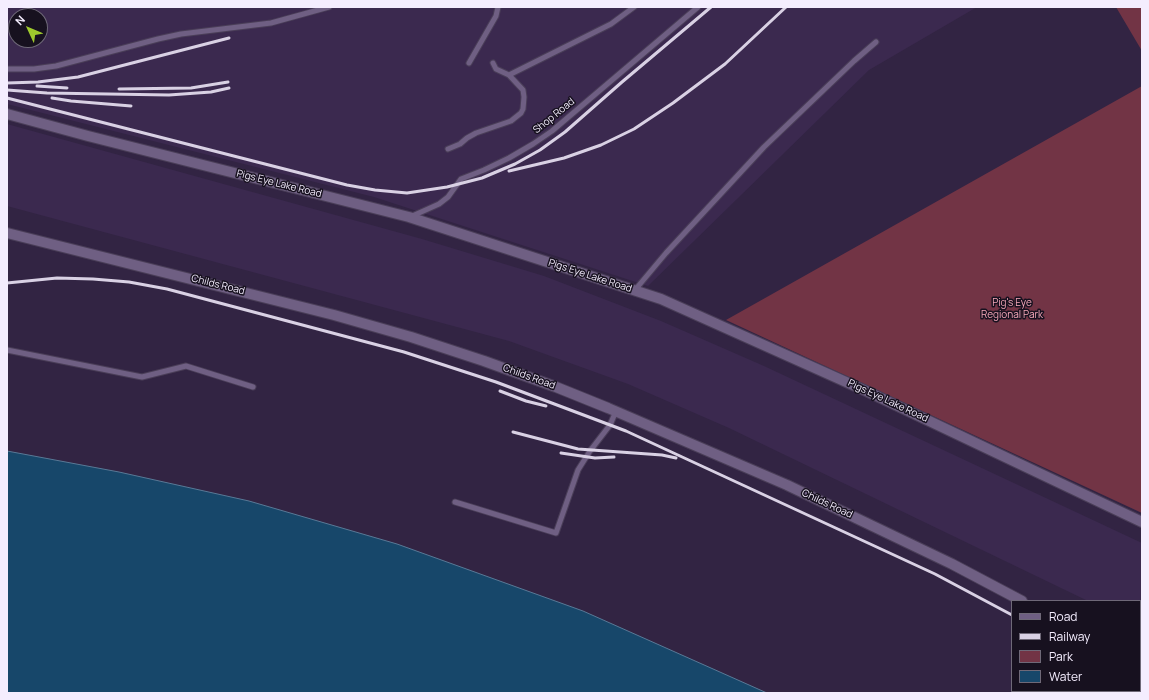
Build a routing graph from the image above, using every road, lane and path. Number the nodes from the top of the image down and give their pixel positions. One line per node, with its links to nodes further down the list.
1 (329, 7): 8 (lane)
2 (498, 7): 6 (lane)
3 (634, 7): 9 (lane)
4 (698, 7): 12 (lane, Shop Road)
5 (876, 42): 14 (lane)
6 (469, 63)
7 (493, 63): 9 (lane)
8 (7, 69)
9 (509, 75): 11 (lane)
10 (7, 114): 12 (street, Pigs Eye Lake Road)
11 (448, 149)
12 (409, 217): 14 (street, Pigs Eye Lake Road)
13 (7, 233): 17 (street, Childs Road)
14 (635, 290): 19 (street, Pigs Eye Lake Road)
15 (7, 350): 16 (lane)
16 (253, 387)
17 (616, 411): 18 (lane); 20 (street, Childs Road)
18 (455, 502)
19 (1142, 522)
20 (1020, 600)

